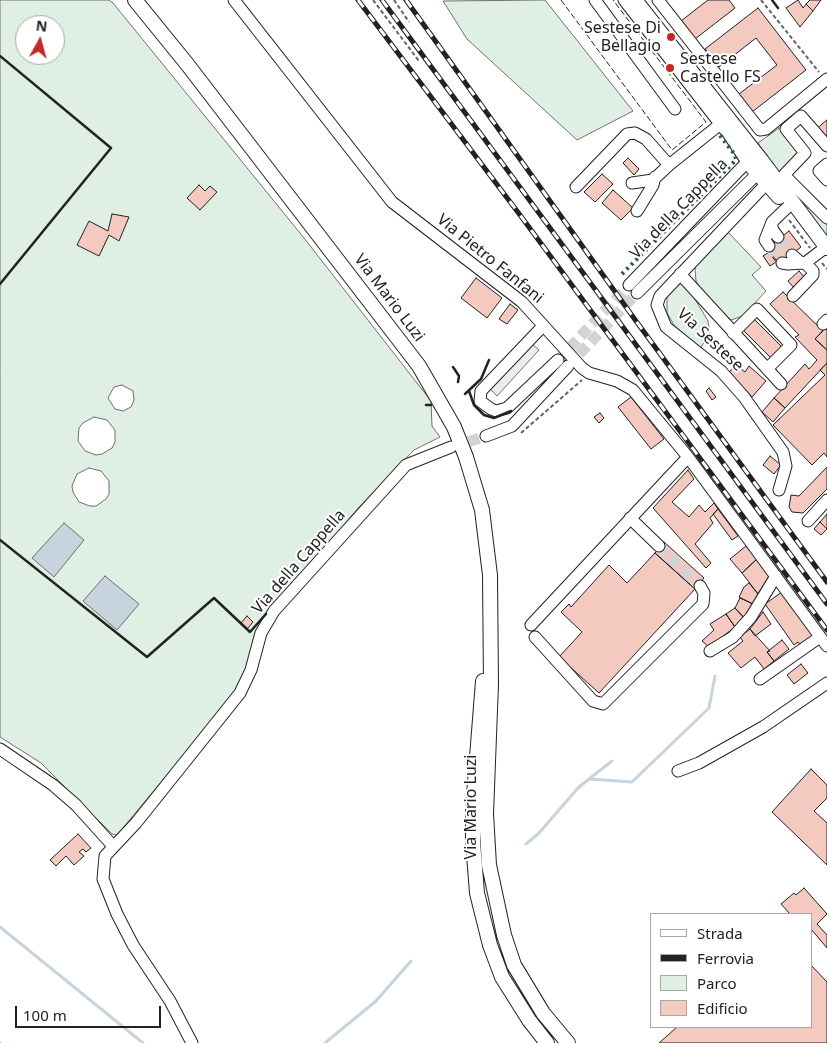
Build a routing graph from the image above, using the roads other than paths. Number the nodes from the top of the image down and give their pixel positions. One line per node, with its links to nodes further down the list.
1 (128, 0): 8 (main road, Via Mario Luzi)
2 (135, 0): 8 (main road, Via Mario Luzi)
3 (234, 0): 33 (street, Via Pietro Fanfani)
4 (595, 0): 10 (street)
5 (624, 0): 11 (street)
6 (635, 0): 11 (main road)
7 (658, 0): 9 (street)
8 (152, 22): 49 (main road, Via Mario Luzi)
9 (826, 80)
10 (675, 109)
11 (726, 122): 14 (street); 15 (main road); 15 (street, Via della Cappella); 20 (main road)
12 (827, 146): 22 (street)
13 (827, 164): 17 (street)
14 (669, 165): 16 (street); 19 (street)
15 (753, 167): 20 (main road); 20 (street, Via della Cappella); 30 (street, Via Sestese); 31 (street, Via della Cappella)
16 (655, 177): 18 (street); 21 (street)
17 (827, 180)
18 (632, 182)
19 (576, 188)
20 (788, 204): 23 (street); 26 (main road)
21 (636, 211)
22 (827, 218)
23 (772, 222): 24 (street); 25 (street)
24 (778, 237)
25 (769, 246)
26 (824, 250): 29 (street)
27 (792, 255): 29 (street)
28 (782, 262): 29 (street)
29 (804, 263): 32 (street)
30 (680, 274): 34 (street); 40 (street, Via Sestese)
31 (633, 289)
32 (793, 296)
33 (543, 326): 37 (street); 39 (street, Via Pietro Fanfani)
34 (733, 333): 35 (street); 35 (street)
35 (767, 369): 36 (street)
36 (781, 384)
37 (486, 436)
38 (451, 447): 56 (street, Via della Cappella)
39 (688, 457): 42 (street); 45 (street, Via Pietro Fanfani)
40 (779, 490)
41 (827, 500): 43 (street)
42 (630, 518): 44 (street); 47 (street)
43 (808, 521)
44 (659, 546)
45 (776, 576): 50 (street, Via Pietro Fanfani); 51 (street)
46 (700, 586): 48 (street)
47 (530, 625)
48 (535, 637)
49 (490, 641): 58 (main road, Via Mario Luzi); 59 (main road, Via Mario Luzi)
50 (824, 642): 52 (street)
51 (710, 651)
52 (760, 679)
53 (827, 683): 55 (street)
54 (0, 749): 56 (street)
55 (678, 771)
56 (113, 846): 57 (street)
57 (192, 1043)
58 (547, 1043)
59 (568, 1043)

